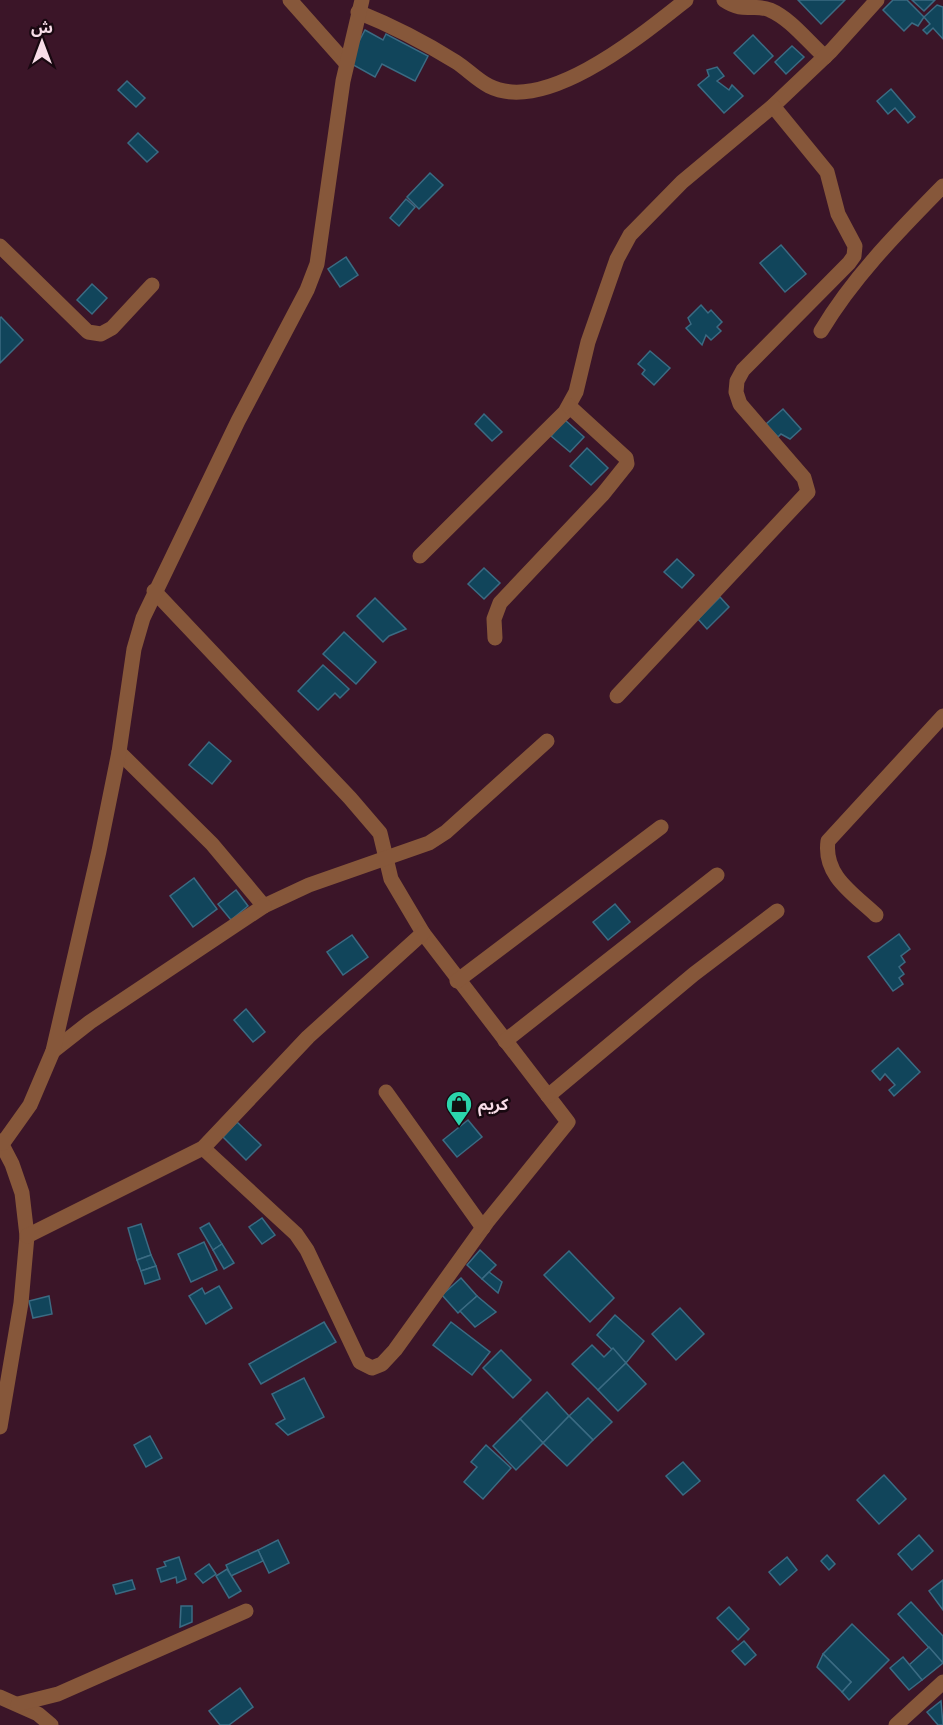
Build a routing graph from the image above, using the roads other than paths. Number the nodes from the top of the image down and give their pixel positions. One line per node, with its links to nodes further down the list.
1 (290, 0): 7 (street)
2 (686, 0): 5 (street)
3 (724, 0): 6 (street)
4 (877, 0): 6 (street)
5 (360, 6): 7 (street)
6 (825, 57): 8 (street)
7 (346, 63): 15 (street)
8 (772, 106): 13 (street); 17 (street)
9 (943, 186): 12 (street)
10 (0, 246): 11 (street)
11 (152, 285)
12 (821, 331)
13 (569, 406): 14 (street); 16 (street)
14 (420, 556)
15 (154, 591): 20 (street); 22 (street)
16 (495, 638)
17 (617, 696)
18 (943, 716): 26 (street)
19 (547, 741): 22 (street)
20 (119, 752): 24 (street); 30 (street)
21 (661, 827): 28 (street)
22 (386, 860): 24 (street); 27 (street)
23 (717, 874): 29 (street)
24 (264, 906): 30 (street)
25 (777, 911): 32 (street)
26 (876, 915)
27 (423, 933): 28 (street); 34 (street)
28 (457, 981): 29 (street)
29 (505, 1041): 32 (street)
30 (53, 1051): 33 (street)
31 (386, 1092): 35 (street)
32 (548, 1096): 35 (street)
33 (2, 1142): 36 (street)
34 (203, 1148): 35 (street); 36 (street)
35 (483, 1228)
36 (27, 1236): 37 (street)
37 (0, 1427)
38 (246, 1611): 41 (street)
39 (943, 1682): 43 (street)
40 (0, 1697): 41 (street)
41 (18, 1704): 42 (street)
42 (51, 1725)
43 (896, 1725)

